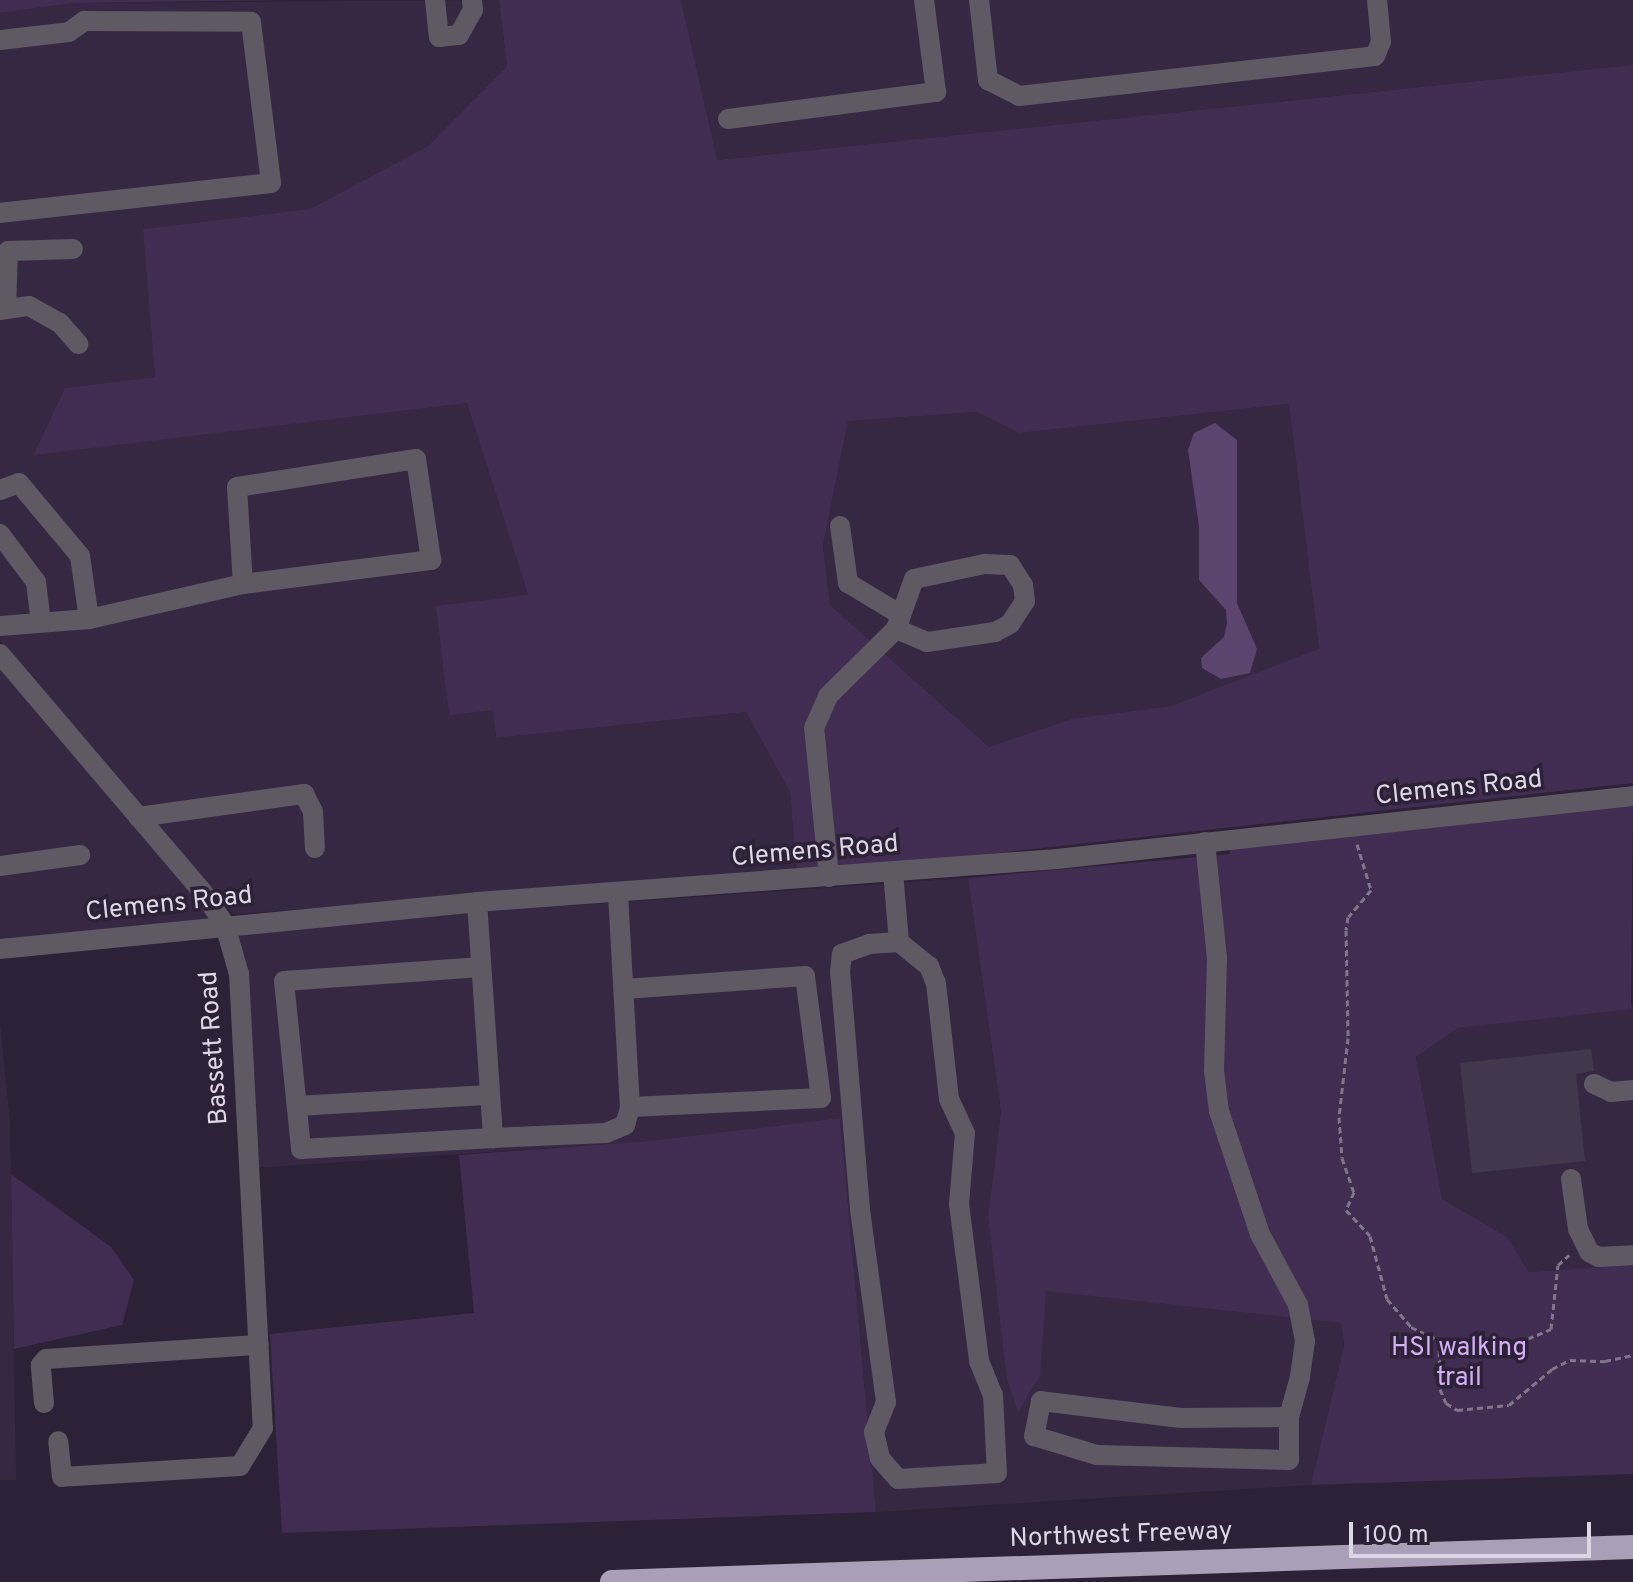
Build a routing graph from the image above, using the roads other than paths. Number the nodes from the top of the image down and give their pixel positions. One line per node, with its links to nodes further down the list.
1 (435, 0): 2 (street)
2 (472, 0)
3 (924, 0): 7 (street)
4 (979, 0): 5 (street)
5 (1377, 0)
6 (0, 40): 8 (street)
7 (728, 119)
8 (0, 213)
9 (73, 249): 10 (street)
10 (3, 309): 11 (street)
11 (78, 344)
12 (0, 490): 16 (street)
13 (840, 526): 17 (street)
14 (0, 534): 18 (street)
15 (243, 584): 15 (street); 16 (street)
16 (89, 619): 18 (street)
17 (898, 622): 17 (street); 28 (street)
18 (41, 623): 19 (street)
19 (0, 626)
20 (1, 657): 22 (street, Bassett Road)
21 (1633, 796): 23 (street, Clemens Road)
22 (138, 817): 24 (street); 31 (street, Bassett Road)
23 (1205, 842): 27 (street, Clemens Road); 46 (street)
24 (315, 848)
25 (80, 855): 26 (street)
26 (0, 866)
27 (893, 872): 28 (street, Clemens Road); 32 (street)
28 (829, 877): 29 (street, Clemens Road)
29 (618, 894): 30 (street, Clemens Road); 35 (street)
30 (477, 902): 31 (street, Clemens Road); 34 (street)
31 (225, 925): 33 (street, Clemens Road); 44 (street, Bassett Road)
32 (899, 942): 32 (street)
33 (0, 949)
34 (481, 967): 38 (street); 39 (street)
35 (624, 989): 40 (street); 40 (street)
36 (1594, 1084): 37 (street)
37 (1633, 1090)
38 (490, 1095): 39 (street); 41 (street)
39 (297, 1106): 41 (street)
40 (630, 1107): 41 (street)
41 (493, 1138)
42 (1571, 1179): 43 (street)
43 (1633, 1255)
44 (259, 1345): 45 (street); 47 (street, Bassett Road)
45 (44, 1403)
46 (1289, 1417): 46 (street)
47 (58, 1441)
48 (1633, 1547): 49 (highway, Northwest Freeway)
49 (612, 1582)

